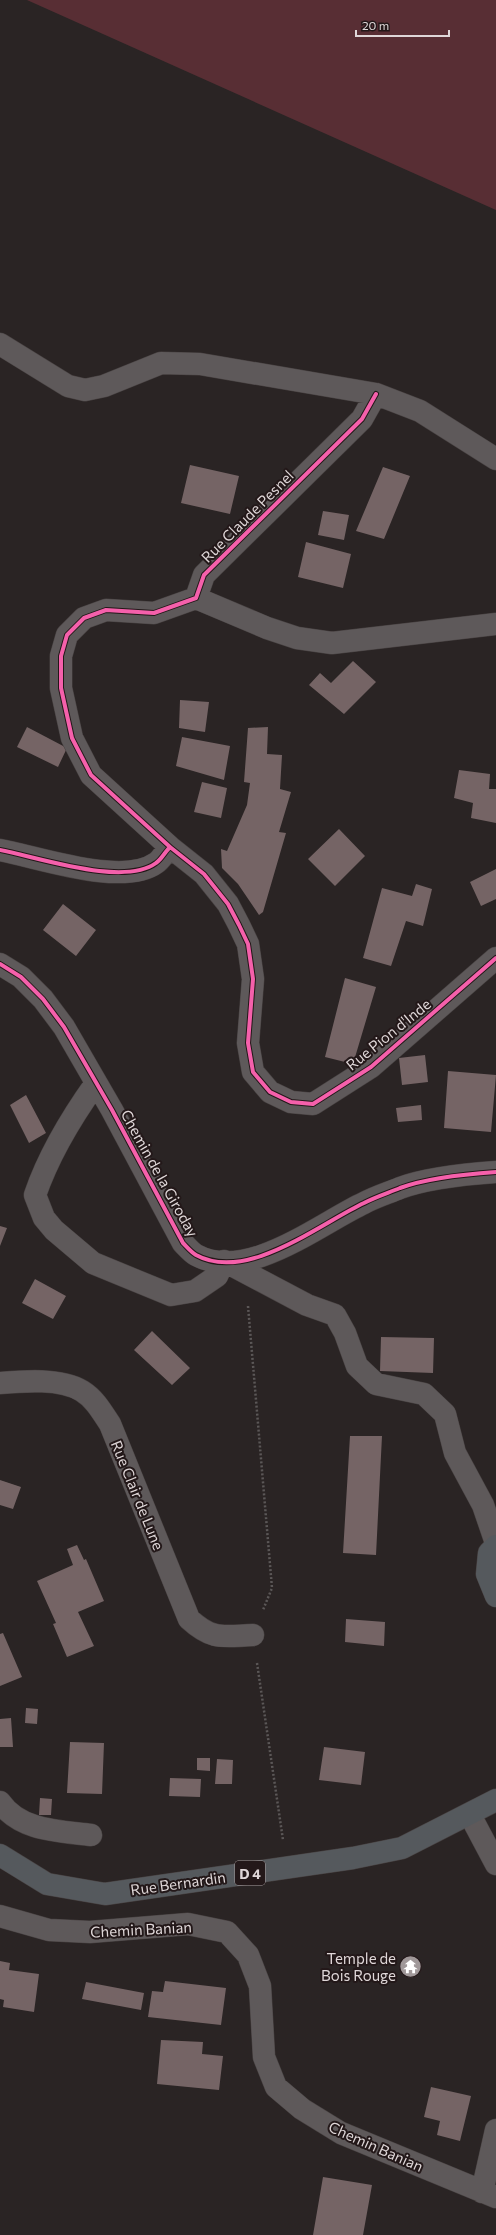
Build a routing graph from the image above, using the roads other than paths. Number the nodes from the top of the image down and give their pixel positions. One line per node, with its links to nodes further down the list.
1 (0, 344): 2 (street)
2 (376, 394): 3 (street); 4 (street, Rue Claude Pesnel)
3 (496, 459)
4 (196, 598): 5 (street); 6 (street)
5 (496, 624)
6 (170, 847): 7 (street); 8 (street, Rue Pion d'Inde)
7 (0, 850)
8 (496, 958)
9 (0, 964): 10 (street, Chemin de la Giroday)
10 (96, 1083): 12 (street, Chemin de la Giroday); 12 (street)
11 (496, 1172): 12 (street, Chemin de la Giroday)
12 (224, 1262): 14 (street)
13 (0, 1382): 16 (street, Rue Clair de Lune)
14 (496, 1544): 15 (main road)
15 (496, 1596)
16 (253, 1635)
17 (496, 1800): 19 (main road, Rue Bernardin / D 4)
18 (0, 1802): 20 (street)
19 (470, 1815): 21 (main road, Rue Bernardin / D 4); 22 (street)
20 (91, 1835)
21 (0, 1855)
22 (496, 1864)
23 (0, 1916): 25 (street, Chemin Banian)
24 (496, 2130): 25 (street)
25 (489, 2194)

